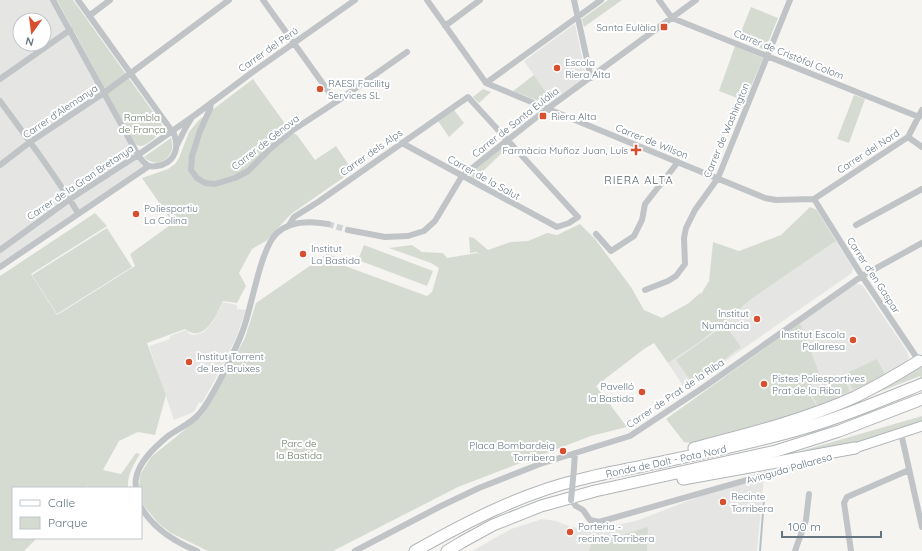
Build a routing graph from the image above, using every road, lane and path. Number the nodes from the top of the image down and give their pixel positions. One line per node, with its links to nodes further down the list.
1 (53, 0): 18 (street)
2 (78, 0): 14 (street)
3 (110, 0): 14 (street)
4 (229, 0): 22 (street, Carrer d'Alemanya)
5 (263, 0): 19 (street)
6 (355, 0): 19 (street, Carrer del Perú)
7 (427, 0): 17 (street)
8 (480, 0): 17 (street)
9 (574, 0): 15 (street)
10 (601, 0): 15 (street)
11 (659, 0): 16 (street)
12 (696, 0): 16 (street, Carrer de Santa Eulália)
13 (790, 0): 21 (street, Carrer de Washington)
14 (89, 16): 22 (street)
15 (578, 16): 23 (street); 25 (street)
16 (672, 18): 21 (street, Carrer de Cristòfol Colom); 23 (street, Carrer de Santa Eulália)
17 (445, 26): 25 (street)
18 (70, 30): 24 (street); 26 (street)
19 (293, 43): 28 (street); 29 (street, Carrer del Perú)
20 (407, 52): 28 (street, Carrer de Gènova)
21 (767, 56): 33 (street, Carrer de Cristòfol Colom); 46 (street, Carrer de Washington)
22 (131, 73): 26 (street, Carrer d'Alemanya); 34 (street)
23 (591, 78): 30 (street, Carrer de Santa Eulália)
24 (0, 79)
25 (486, 83): 30 (street, Carrer de Wilson)
26 (104, 93): 37 (street, Carrer d'Alemanya); 41 (street)
27 (0, 101): 37 (street)
28 (336, 102): 29 (street, Carrer de Gènova)
29 (211, 103): 32 (street, Carrer del Perú)
30 (547, 109): 36 (street, Carrer de Santa Eulália); 42 (street, Carrer de Wilson)
31 (922, 110): 33 (street, Carrer del Nord)
32 (194, 115): 34 (street, Carrer del Perú); 40 (street, Carrer del Perú)
33 (919, 116): 35 (street, Carrer del Nord)
34 (172, 130): 40 (street); 41 (street, Carrer de la Gran Bretanya)
35 (908, 137): 39 (street); 49 (street, Carrer del Nord)
36 (507, 140): 38 (street, Carrer dels Alps); 45 (street, Carrer de Santa Eulália); 45 (street, Carrer de la Salut)
37 (30, 142): 43 (street, Carrer d'Alemanya); 48 (street)
38 (402, 142): 45 (street, Carrer de la Salut); 52 (street, Carrer dels Alps)
39 (922, 147)
40 (176, 148): 44 (street)
41 (138, 155): 44 (street); 48 (street, Carrer de la Gran Bretanya)
42 (678, 162): 46 (street, Carrer de Wilson); 55 (street)
43 (0, 165)
44 (149, 166): 50 (street)
45 (462, 176): 54 (street, Carrer de Santa Eulália)
46 (718, 178): 49 (street, Carrer de Wilson); 60 (street, Carrer de Washington)
47 (922, 188): 53 (street)
48 (70, 199): 50 (street); 57 (street, Carrer de la Gran Bretanya)
49 (814, 199): 59 (street, Carrer d'en Gaspar)
50 (78, 213): 58 (street)
51 (328, 224): 52 (street)
52 (289, 225): 70 (street)
53 (856, 225)
54 (348, 230)
55 (596, 234)
56 (922, 243): 59 (street, Carrer de Prat de la Riba)
57 (0, 250)
58 (0, 267)
59 (862, 276): 61 (street, Carrer d'en Gaspar); 67 (street, Carrer de Prat de la Riba)
60 (645, 290)
61 (920, 360): 69 (highway)
62 (922, 384): 69 (highway, Ronda de Dalt - Pota Nord)
63 (922, 399): 72 (highway, Ronda de Dalt - Pota Nord)
64 (922, 426): 65 (street, Avinguda Pallaresa)
65 (901, 433): 66 (street, Avinguda Pallaresa); 68 (street)
66 (855, 448): 72 (highway); 72 (street, Avinguda Pallaresa)
67 (575, 453): 72 (street, bridge); 76 (street, Carrer de Prat de la Riba)
68 (909, 470): 74 (street); 80 (street)
69 (578, 480): 77 (highway, Ronda de Dalt - Pota Nord)
70 (136, 487)
71 (809, 494): 79 (street)
72 (574, 498): 78 (highway, Ronda de Dalt - Pota Nord)
73 (142, 509): 75 (street)
74 (922, 526)
75 (196, 551)
76 (355, 551)
77 (415, 551)
78 (446, 551)
79 (795, 551)
80 (851, 551)

